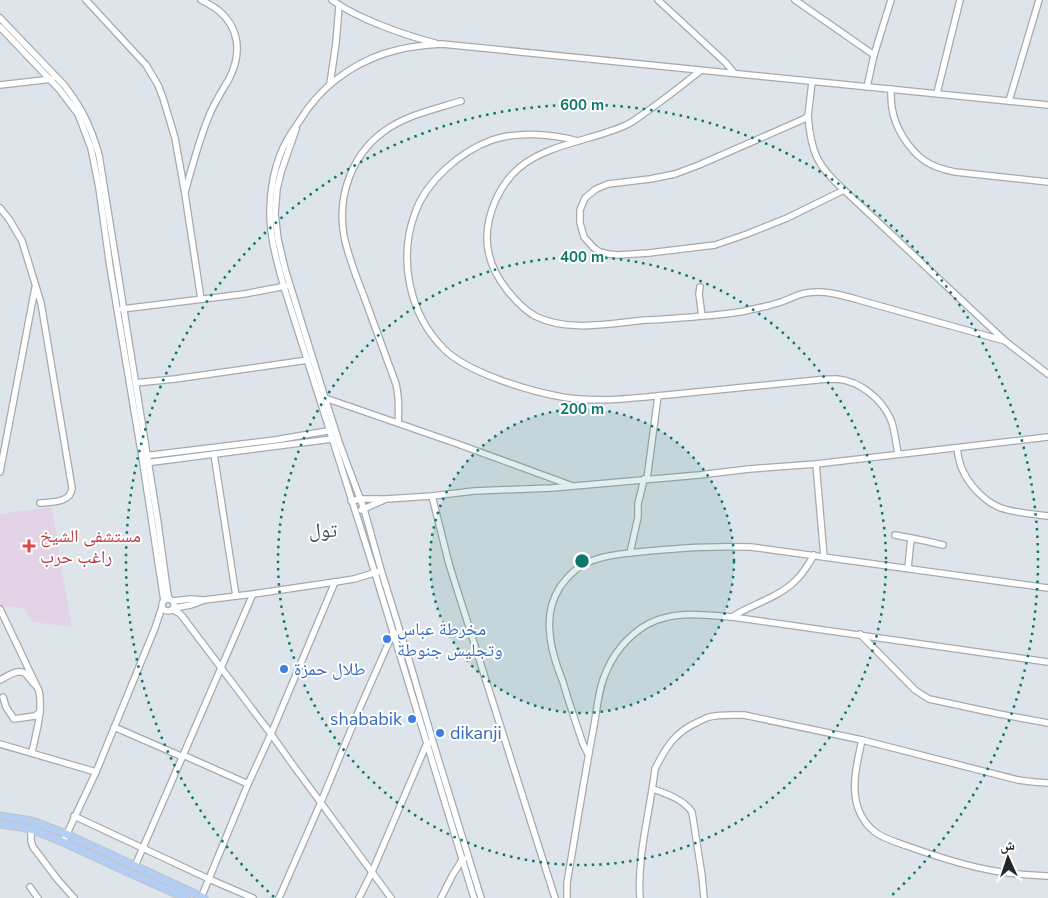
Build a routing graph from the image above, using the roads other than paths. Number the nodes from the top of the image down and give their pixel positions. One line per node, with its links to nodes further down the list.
1 (86, 0): 32 (street)
2 (202, 0): 32 (street)
3 (332, 0): 9 (street)
4 (658, 0): 15 (street)
5 (795, 0): 13 (street)
6 (891, 0): 13 (street)
7 (960, 0): 23 (street)
8 (1039, 0): 25 (street)
9 (339, 6): 12 (street); 19 (street)
10 (0, 18): 16 (street)
11 (0, 27): 17 (street)
12 (442, 44): 14 (street); 19 (street)
13 (874, 55): 21 (street)
14 (700, 71): 15 (street); 29 (street)
15 (734, 74): 18 (street)
16 (56, 76): 17 (street); 39 (street)
17 (50, 80): 20 (street); 39 (street)
18 (812, 82): 21 (street); 27 (street)
19 (330, 84): 28 (street)
20 (0, 85)
21 (867, 87): 22 (street)
22 (891, 89): 23 (street); 30 (street)
23 (937, 93): 25 (street)
24 (461, 100): 47 (street)
25 (1009, 101): 26 (street)
26 (1048, 105)
27 (808, 116): 31 (street); 31 (street)
28 (297, 125): 34 (street); 36 (street)
29 (578, 141): 40 (street); 45 (street)
30 (1048, 182)
31 (844, 190): 41 (street)
32 (185, 194): 38 (street)
33 (0, 208): 35 (street)
34 (290, 285): 36 (street); 42 (street)
35 (35, 286): 58 (street); 65 (street)
36 (284, 287): 38 (street); 42 (street)
37 (700, 287): 40 (street)
38 (201, 299): 39 (street)
39 (120, 309): 44 (street); 56 (street)
40 (702, 316): 41 (street)
41 (1005, 341): 43 (street)
42 (310, 359): 44 (street); 46 (street); 48 (street)
43 (1048, 374)
44 (135, 383): 56 (street)
45 (658, 396): 55 (street); 59 (street)
46 (325, 398): 47 (street); 48 (street)
47 (398, 423): 60 (street)
48 (332, 431): 50 (street); 51 (street); 62 (street)
49 (1048, 437): 53 (street)
50 (332, 438): 51 (street); 64 (street)
51 (250, 446): 52 (street)
52 (235, 448): 54 (street); 56 (street)
53 (957, 448): 55 (street); 68 (street)
54 (214, 454): 56 (street); 80 (street)
55 (898, 454): 57 (street)
56 (145, 460): 82 (street)
57 (816, 464): 59 (street); 74 (street)
58 (0, 472)
59 (645, 479): 60 (street); 72 (street)
60 (572, 486): 61 (street)
61 (432, 496): 63 (street); 136 (street)
62 (360, 499): 63 (street); 64 (street); 66 (street)
63 (386, 499): 66 (street)
64 (351, 502): 67 (street)
65 (40, 503)
66 (364, 509): 67 (street); 76 (street)
67 (355, 512): 76 (street)
68 (1048, 516)
69 (895, 535): 70 (street)
70 (911, 538): 71 (street); 75 (street)
71 (943, 545)
72 (630, 553): 73 (street); 104 (street)
73 (814, 555): 74 (street); 85 (street)
74 (824, 557): 75 (street)
75 (908, 568): 78 (street)
76 (378, 572): 77 (street); 87 (street); 88 (street)
77 (335, 582): 79 (street); 99 (street)
78 (1048, 588)
79 (253, 594): 80 (street); 91 (street)
80 (236, 596): 81 (street)
81 (204, 600): 82 (street); 84 (street)
82 (167, 602): 84 (street); 84 (street); 86 (street)
83 (0, 609): 94 (street)
84 (172, 610): 86 (street); 91 (street)
85 (732, 617): 89 (street); 104 (street)
86 (155, 628): 98 (street)
87 (400, 631): 88 (street); 92 (street)
88 (393, 633): 92 (street); 110 (street)
89 (860, 634): 90 (street); 97 (street)
90 (1048, 662)
91 (221, 668): 99 (street); 105 (street)
92 (410, 675): 101 (street)
93 (0, 680): 94 (street)
94 (38, 686): 96 (street)
95 (3, 697): 96 (street)
96 (40, 712): 103 (street)
97 (1048, 723)
98 (114, 727): 105 (street); 106 (street)
99 (271, 734): 108 (street); 110 (street)
100 (862, 740): 107 (street); 109 (street); 122 (street)
101 (430, 743): 118 (street); 119 (street); 121 (street)
102 (0, 744): 103 (street)
103 (32, 752): 106 (street)
104 (588, 754): 137 (street)
105 (183, 756): 108 (street); 117 (street)
106 (96, 772): 112 (street)
107 (1048, 783)
108 (248, 784): 123 (street)
109 (653, 789): 138 (street); 139 (street)
110 (321, 802): 121 (street); 130 (street)
111 (0, 816): 115 (main road)
112 (74, 816): 115 (street); 117 (street)
113 (0, 824): 114 (main road)
114 (31, 829): 116 (main road); 126 (street)
115 (66, 834): 116 (street); 120 (main road)
116 (63, 842): 127 (main road)
117 (143, 849): 120 (street); 123 (street)
118 (468, 858): 119 (street); 135 (street)
119 (462, 860): 133 (street); 134 (street)
120 (135, 866): 128 (main road)
121 (372, 872): 131 (street); 132 (street)
122 (1048, 876)
123 (209, 879): 128 (street); 129 (street)
124 (30, 887): 125 (street)
125 (38, 898)
126 (74, 898)
127 (186, 898)
128 (202, 898)
129 (253, 898)
130 (279, 898)
131 (359, 898)
132 (390, 898)
133 (442, 898)
134 (474, 898)
135 (481, 898)
136 (555, 898)
137 (567, 898)
138 (640, 898)
139 (704, 898)

